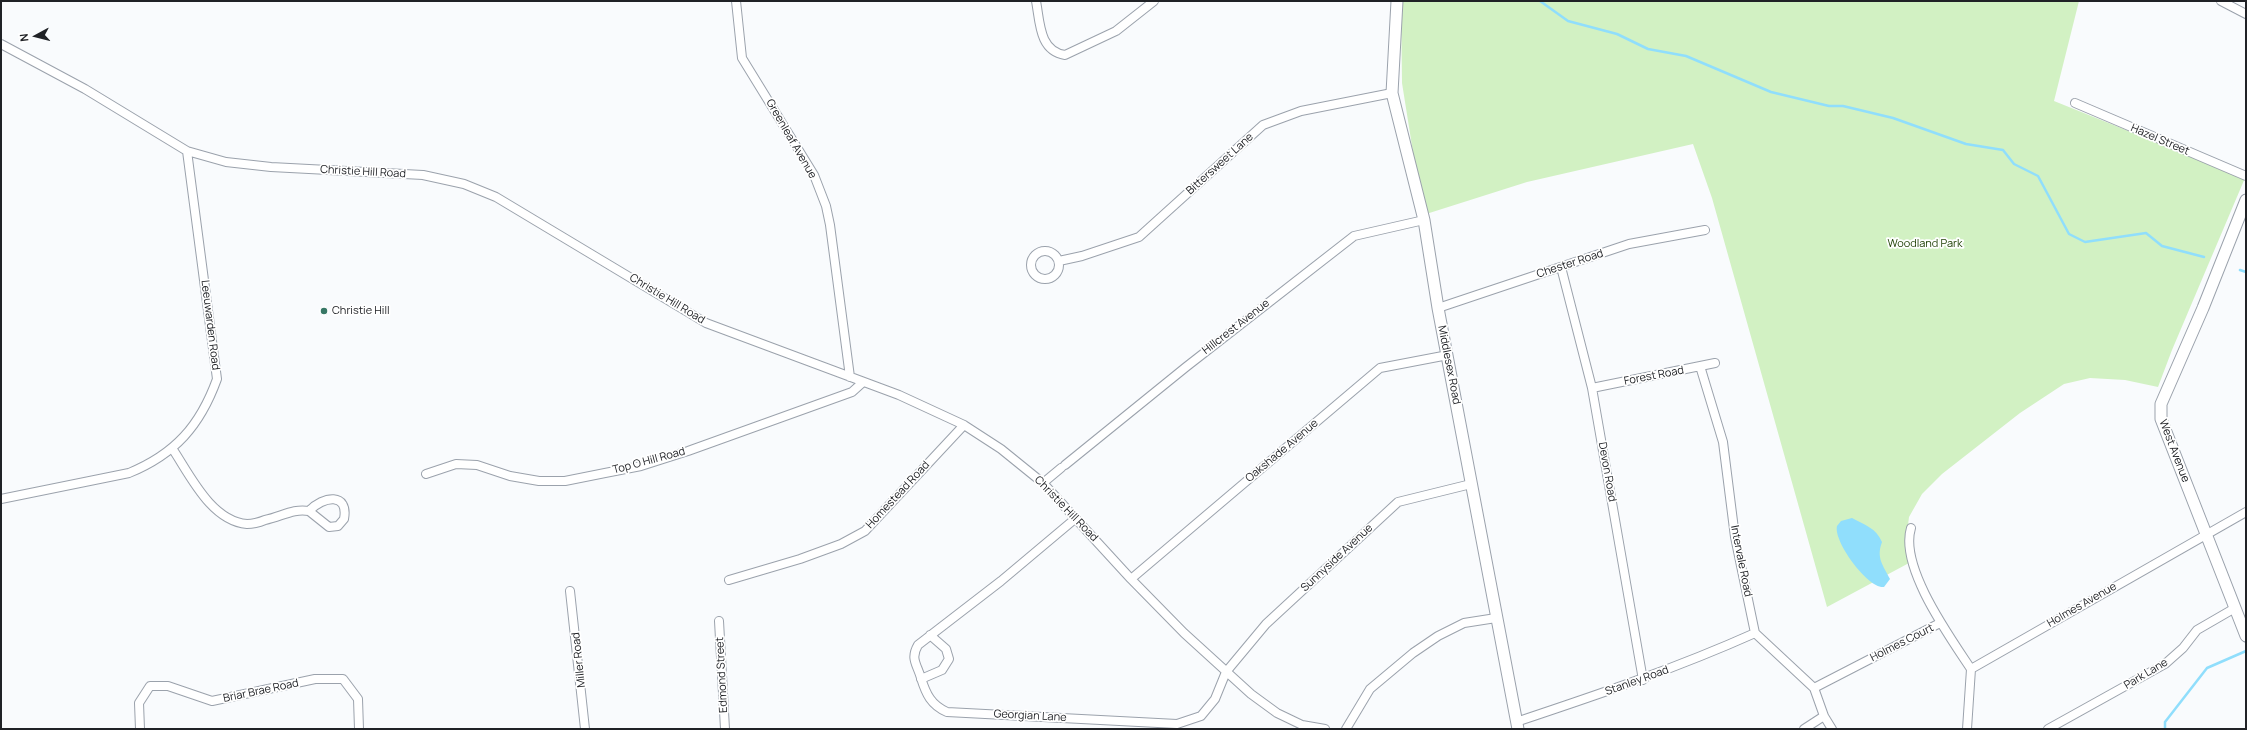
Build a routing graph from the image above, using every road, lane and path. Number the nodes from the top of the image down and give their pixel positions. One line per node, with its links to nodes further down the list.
1 (736, 1): 21 (street, Greenleaf Avenue)
2 (1036, 1): 3 (street)
3 (1154, 1)
4 (1397, 1): 8 (street, Middlesex Road)
5 (2221, 1): 6 (street)
6 (2246, 14)
7 (1, 44): 10 (street, Christie Hill Road)
8 (1392, 93): 13 (street, Middlesex Road); 15 (street, Bittersweet Lane)
9 (2075, 104): 11 (street, Hazel Street)
10 (188, 152): 21 (street, Christie Hill Road); 25 (street, Leeuwarden Road)
11 (2246, 176)
12 (2246, 200): 34 (street, West Avenue)
13 (1424, 220): 17 (street, Middlesex Road); 27 (street, Hillcrest Avenue)
14 (1705, 230): 16 (street, Chester Road)
15 (1059, 262)
16 (1561, 267): 17 (street, Chester Road); 23 (street, Devon Road)
17 (1438, 308): 18 (street, Middlesex Road)
18 (1448, 355): 28 (street, Middlesex Road); 36 (street, Oakshade Avenue)
19 (1715, 363): 20 (street, Forest Road)
20 (1700, 366): 23 (street, Forest Road); 42 (street, Intervale Road)
21 (850, 377): 22 (street, Christie Hill Road)
22 (862, 383): 24 (street, Christie Hill Road); 26 (street, Top O Hill Road)
23 (1592, 388): 48 (street, Devon Road)
24 (964, 425): 27 (street, Christie Hill Road); 35 (street, Homestead Road)
25 (172, 448): 29 (street, Leeuwarden Road); 30 (street)
26 (426, 474)
27 (1044, 483): 32 (street, Christie Hill Road)
28 (1471, 484): 39 (street, Middlesex Road); 46 (street, Sunnyside Avenue)
29 (1, 499)
30 (310, 511)
31 (2246, 512): 34 (street, Holmes Avenue)
32 (1076, 518): 36 (street, Christie Hill Road); 43 (street, Georgian Lane)
33 (1911, 528): 41 (street)
34 (2207, 534): 38 (street, West Avenue); 45 (street, Holmes Avenue)
35 (729, 580)
36 (1131, 580): 46 (street, Christie Hill Road)
37 (570, 591): 54 (street, Miller Road)
38 (2235, 608): 44 (street, West Avenue); 61 (street, Park Lane)
39 (1496, 618): 51 (street, Middlesex Road); 57 (street)
40 (720, 621): 55 (street, Edmond Street)
41 (1940, 623): 45 (street, Holmes Court); 49 (street, Holmes Court)
42 (1755, 633): 48 (street, Stanley Road); 49 (street)
43 (930, 635): 47 (street, Georgian Lane); 47 (street)
44 (2246, 636)
45 (1971, 669): 60 (street)
46 (1226, 672): 47 (street, Georgian Lane); 56 (street, Christie Hill Road)
47 (921, 679)
48 (1643, 680): 51 (street, Stanley Road)
49 (1814, 688): 50 (street)
50 (1824, 716): 58 (street); 59 (street)
51 (1517, 726)
52 (140, 729): 53 (street, Briar Brae Road)
53 (359, 729)
54 (585, 729)
55 (725, 729)
56 (1325, 729)
57 (1346, 729)
58 (1804, 729)
59 (1832, 729)
60 (1967, 729)
61 (2048, 729)

